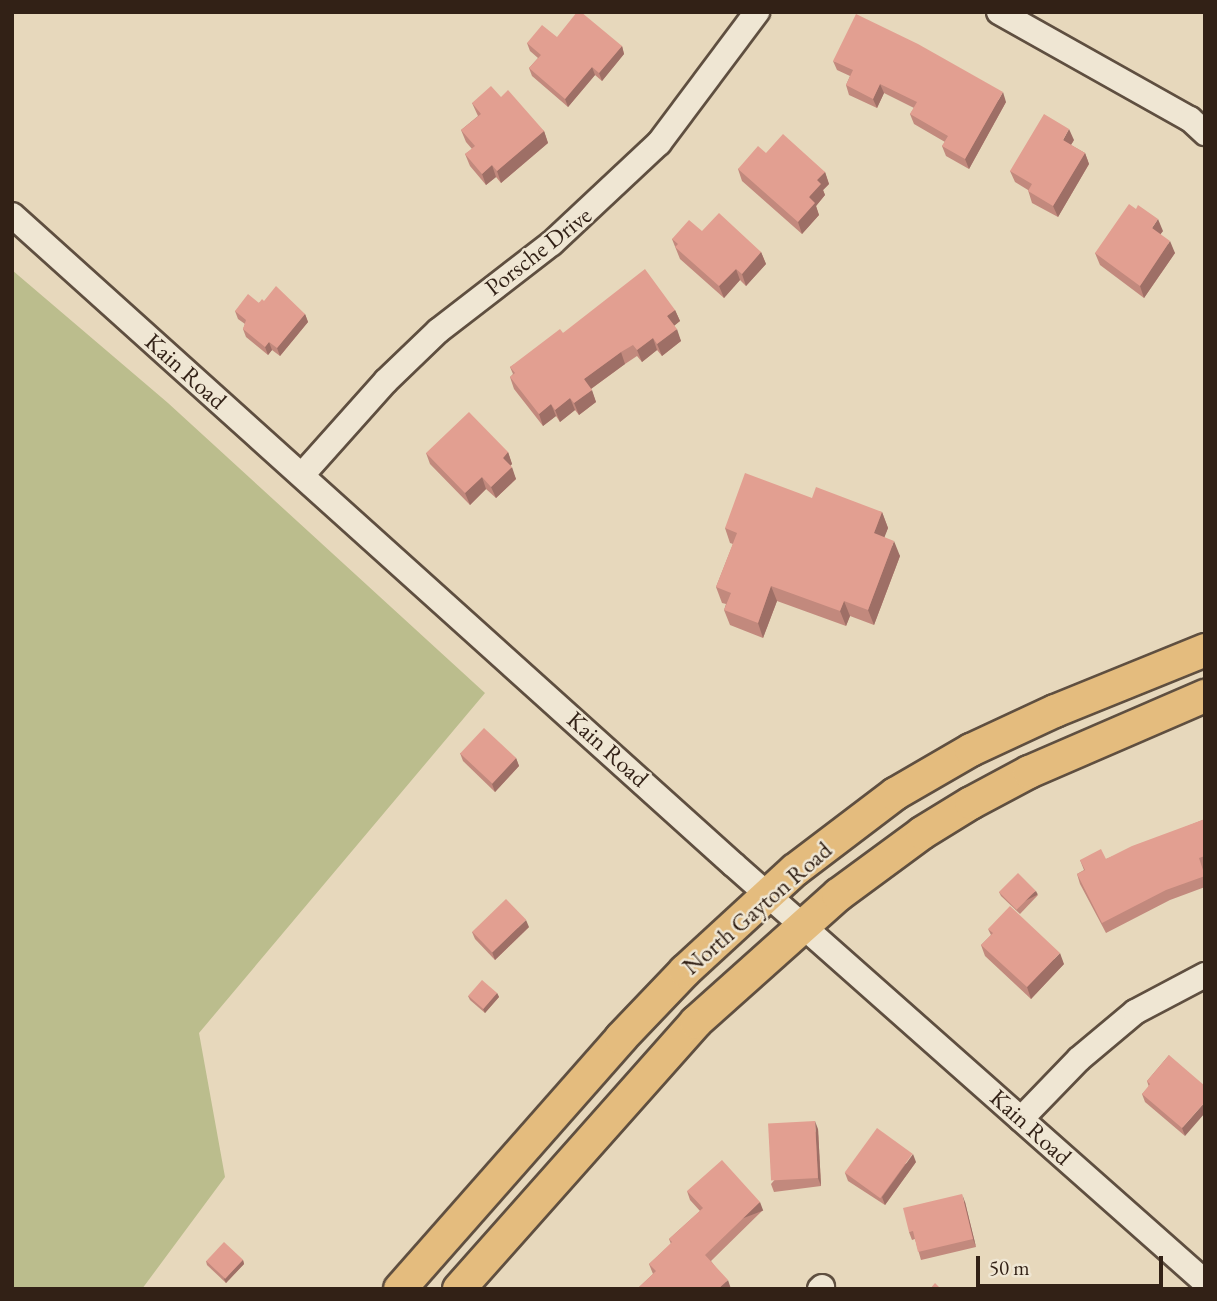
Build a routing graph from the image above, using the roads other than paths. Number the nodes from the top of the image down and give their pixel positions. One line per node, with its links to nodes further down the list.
1 (757, 12): 5 (street, Porsche Drive)
2 (999, 12): 3 (street)
3 (1205, 133)
4 (12, 215): 5 (street, Kain Road)
5 (302, 475): 8 (street, Kain Road)
6 (1205, 650): 8 (main road, North Gayton Road)
7 (1205, 696): 9 (main road, North Gayton Road)
8 (769, 893): 9 (street, Kain Road); 13 (main road, North Gayton Road)
9 (804, 925): 11 (street, Kain Road); 14 (main road, North Gayton Road)
10 (1205, 975): 11 (street)
11 (1021, 1119): 12 (street, Kain Road)
12 (1205, 1282)
13 (401, 1289)
14 (459, 1289)

